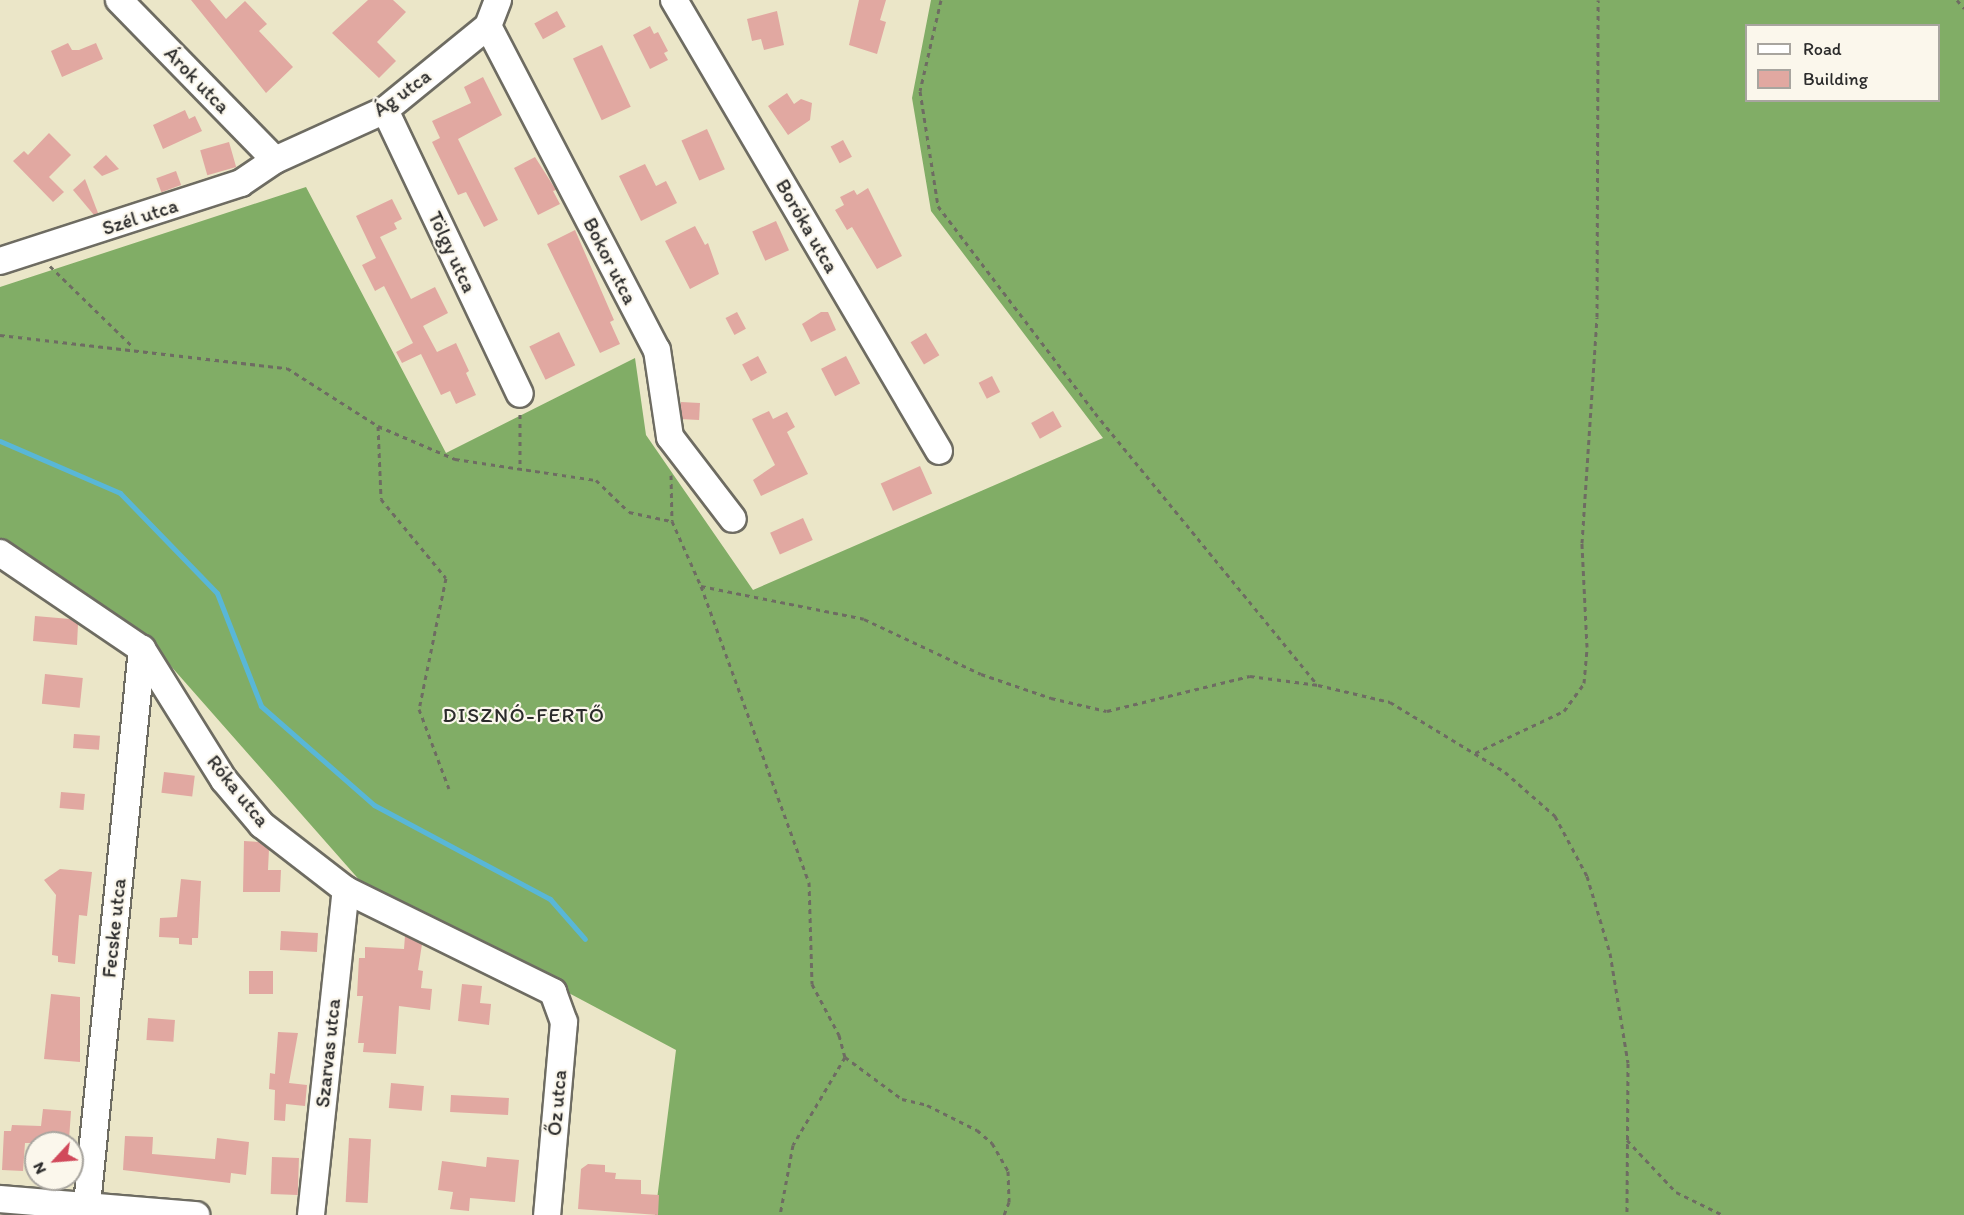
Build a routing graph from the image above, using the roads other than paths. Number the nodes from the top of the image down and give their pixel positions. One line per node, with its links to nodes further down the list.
1 (119, 0): 6 (street, Árok utca)
2 (498, 0): 4 (street)
3 (674, 0): 9 (street, Boróka utca)
4 (488, 26): 5 (street, Ág utca); 10 (street, Bokor utca)
5 (385, 110): 6 (street, Ág utca); 8 (street, Tölgy utca)
6 (274, 160): 7 (street, Szél utca)
7 (0, 261)
8 (520, 394)
9 (939, 451)
10 (734, 519)
11 (0, 553): 12 (street, Róka utca)
12 (142, 649): 13 (street, Róka utca); 16 (street, Fecske utca)
13 (346, 890): 14 (street, Róka utca); 18 (street, Szarvas utca)
14 (553, 992): 19 (street, Őz utca)
15 (0, 1199): 16 (street)
16 (87, 1211): 17 (street)
17 (196, 1215)
18 (311, 1215)
19 (547, 1215)

